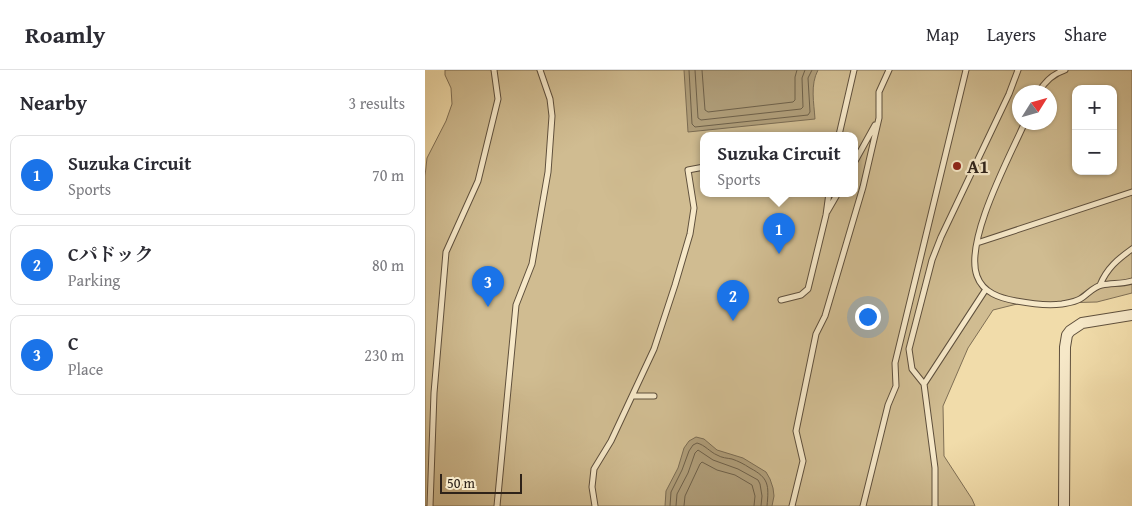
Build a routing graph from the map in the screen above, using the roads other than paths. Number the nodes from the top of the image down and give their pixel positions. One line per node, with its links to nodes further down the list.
1 (494, 70): 28 (lane)
2 (540, 70): 29 (lane)
3 (854, 70): 11 (lane)
4 (889, 70): 9 (lane)
5 (967, 70): 32 (lane)
6 (1018, 70): 25 (lane)
7 (1065, 70): 8 (lane)
8 (1044, 85)
9 (879, 118): 12 (lane); 31 (lane)
10 (1021, 130): 18 (lane)
11 (840, 132)
12 (858, 157)
13 (700, 168): 26 (lane)
14 (1132, 192): 18 (lane)
15 (828, 197): 17 (lane)
16 (836, 197): 17 (lane)
17 (826, 215): 23 (lane)
18 (977, 243): 22 (lane)
19 (1132, 249): 21 (lane)
20 (1132, 281): 21 (lane)
21 (1100, 285): 22 (lane)
22 (986, 289): 25 (lane)
23 (781, 300)
24 (1132, 315): 34 (street)
25 (924, 384): 33 (lane)
26 (633, 396): 27 (lane); 30 (lane)
27 (654, 396)
28 (430, 506)
29 (497, 506)
30 (595, 506)
31 (791, 506)
32 (863, 506)
33 (935, 506)
34 (1064, 506)

